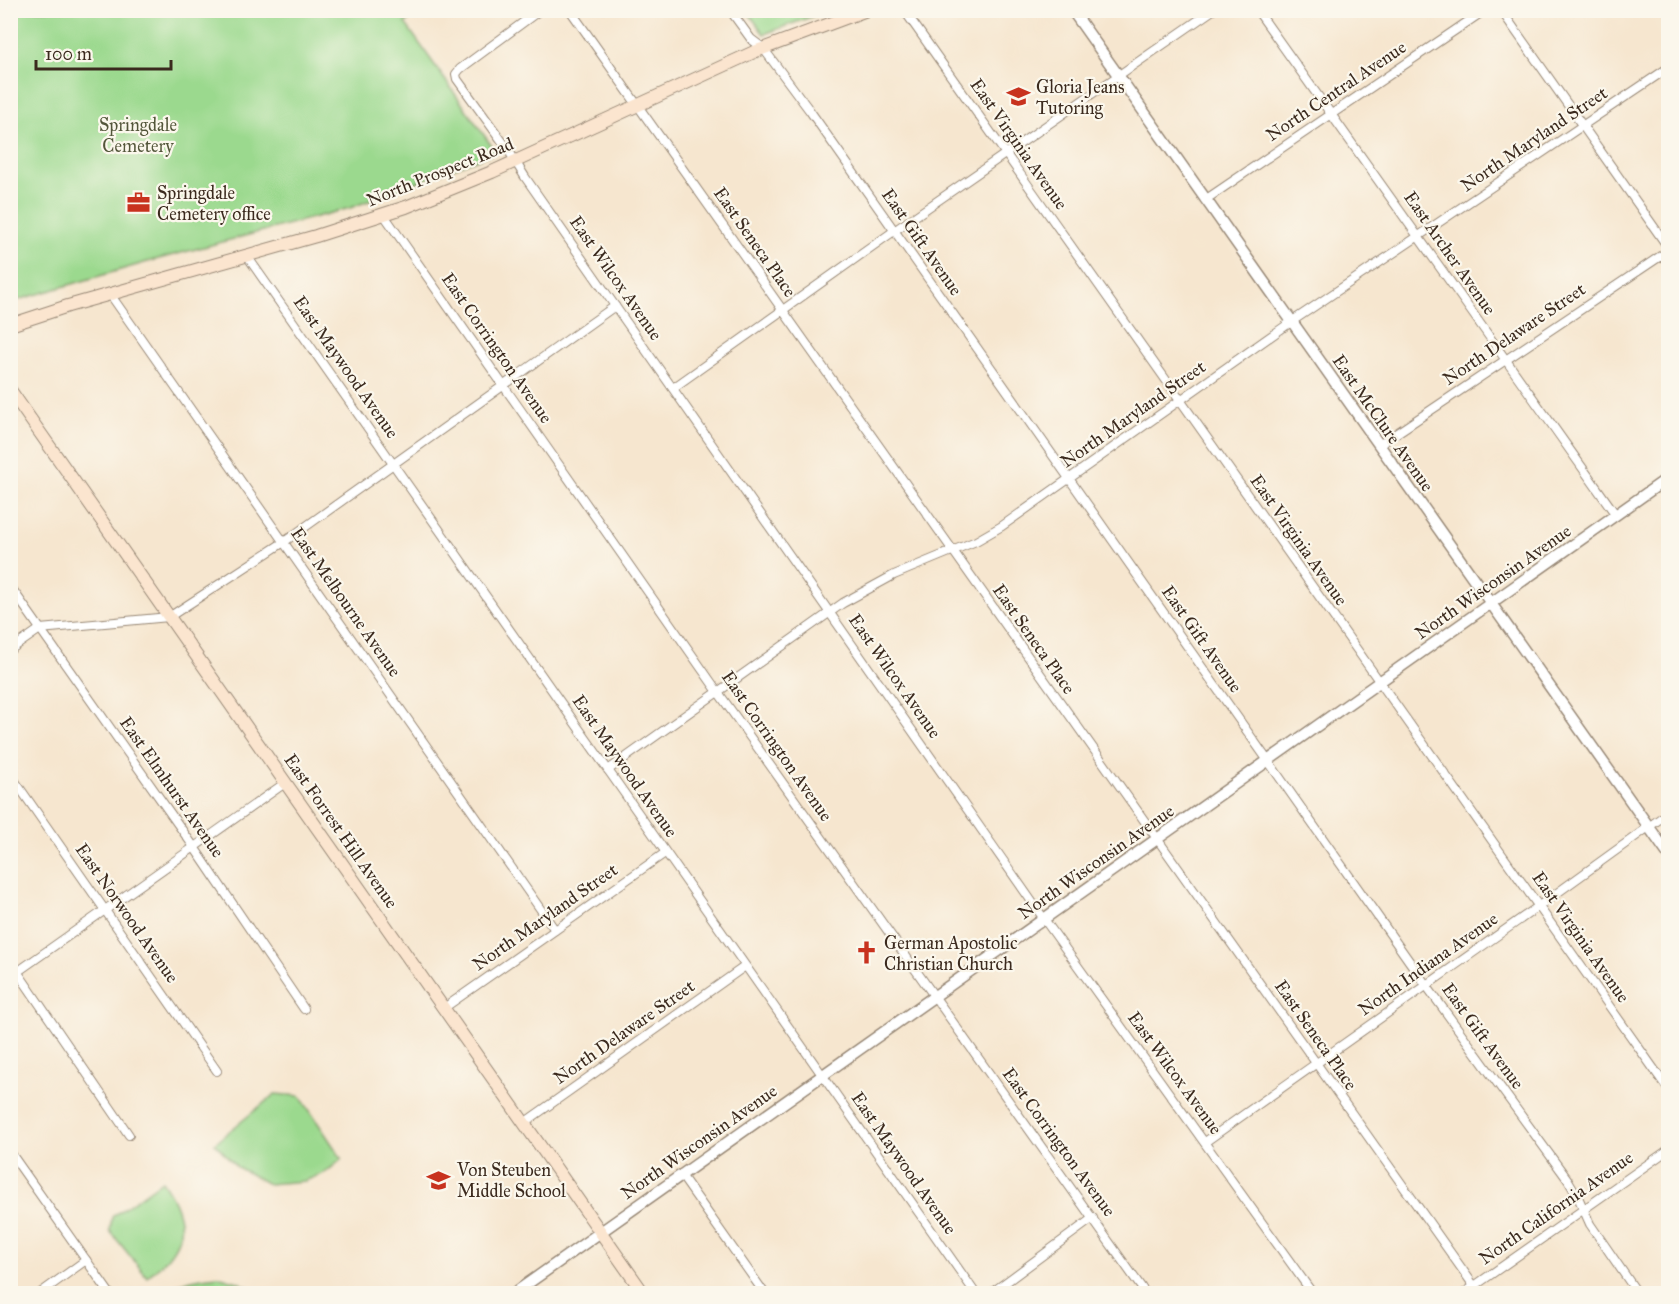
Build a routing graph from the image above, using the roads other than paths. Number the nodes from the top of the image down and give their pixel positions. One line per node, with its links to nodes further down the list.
1 (540, 10): 18 (street, East Wilcox Avenue)
2 (570, 10): 14 (street, East Seneca Place)
3 (730, 10): 11 (street, East Gift Avenue)
4 (867, 10): 11 (main road, North Prospect Road)
5 (904, 10): 17 (street, East Virginia Avenue)
6 (1072, 10): 13 (street, East McClure Avenue)
7 (1213, 10): 13 (street)
8 (1257, 10): 15 (street, East Archer Avenue)
9 (1485, 10): 15 (street, North Central Avenue)
10 (1502, 10): 16 (street)
11 (763, 48): 14 (main road, North Prospect Road); 21 (street, East Gift Avenue)
12 (1668, 69): 16 (street, North Maryland Street)
13 (1117, 76): 17 (street); 19 (street, East McClure Avenue)
14 (638, 105): 18 (main road, North Prospect Road); 27 (street, East Seneca Place)
15 (1331, 114): 19 (street, North Central Avenue); 22 (street, East Archer Avenue)
16 (1583, 126): 22 (street, North Maryland Street); 23 (street)
17 (1006, 154): 21 (street); 34 (street, East Virginia Avenue)
18 (515, 162): 20 (main road, North Prospect Road); 26 (street, East Wilcox Avenue)
19 (1204, 200): 28 (street, East McClure Avenue)
20 (384, 215): 24 (main road, North Prospect Road); 31 (street, East Corrington Avenue)
21 (894, 231): 27 (street); 38 (street, East Gift Avenue)
22 (1418, 238): 28 (street, North Maryland Street); 30 (street, East Archer Avenue)
23 (1668, 249): 30 (street, North Delaware Street)
24 (247, 256): 25 (main road, North Prospect Road); 36 (street, East Maywood Avenue)
25 (110, 294): 29 (main road, North Prospect Road); 40 (street, East Melbourne Avenue)
26 (615, 306): 31 (street); 32 (street, East Wilcox Avenue)
27 (783, 310): 32 (street); 41 (street, East Seneca Place)
28 (1291, 322): 34 (street, North Maryland Street); 35 (street, East McClure Avenue)
29 (10, 325)
30 (1505, 360): 35 (street, North Delaware Street); 39 (street, East Archer Avenue)
31 (504, 386): 36 (street); 49 (street, East Corrington Avenue)
32 (673, 388): 44 (street, East Wilcox Avenue)
33 (10, 390): 45 (main road, East Forrest Hill Avenue)
34 (1181, 401): 38 (street, North Maryland Street); 48 (street, East Virginia Avenue)
35 (1379, 446): 43 (street, East McClure Avenue)
36 (394, 464): 40 (street); 51 (street, East Maywood Avenue)
37 (1668, 478): 39 (street, North Wisconsin Avenue)
38 (1069, 479): 41 (street, North Maryland Street); 50 (street, East Gift Avenue)
39 (1616, 515): 43 (street, North Wisconsin Avenue)
40 (284, 542): 45 (street); 63 (street, East Melbourne Avenue)
41 (951, 551): 44 (street, North Maryland Street); 56 (street, East Seneca Place)
42 (10, 586): 46 (street, East Elmhurst Avenue)
43 (1491, 604): 48 (street, North Wisconsin Avenue); 55 (street, East McClure Avenue)
44 (830, 612): 49 (street, North Maryland Street); 62 (street, East Wilcox Avenue)
45 (169, 617): 46 (street); 53 (main road, East Forrest Hill Avenue)
46 (40, 629): 47 (street); 57 (street, East Elmhurst Avenue)
47 (10, 650)
48 (1380, 683): 50 (street, North Wisconsin Avenue); 60 (street, East Virginia Avenue)
49 (718, 692): 51 (street, North Maryland Street); 68 (street, East Corrington Avenue)
50 (1268, 761): 56 (street, North Wisconsin Avenue); 67 (street, East Gift Avenue)
51 (608, 770): 58 (street, East Maywood Avenue)
52 (10, 774): 61 (street, East Norwood Avenue)
53 (285, 783): 57 (street); 70 (main road, East Forrest Hill Avenue)
54 (1668, 813): 55 (street, North Indiana Avenue)
55 (1650, 827): 59 (street, East McClure Avenue); 60 (street, North Indiana Avenue)
56 (1156, 840): 62 (street, North Wisconsin Avenue); 71 (street, East Seneca Place)
57 (194, 847): 61 (street); 69 (street, East Elmhurst Avenue)
58 (665, 852): 63 (street, North Maryland Street); 65 (street, East Maywood Avenue)
59 (1668, 854)
60 (1539, 906): 67 (street, North Indiana Avenue); 74 (street, East Virginia Avenue)
61 (105, 910): 66 (street); 72 (street, East Norwood Avenue)
62 (1044, 919): 68 (street, North Wisconsin Avenue); 77 (street, East Wilcox Avenue)
63 (555, 930): 70 (street, North Maryland Street)
64 (10, 961): 66 (street)
65 (744, 967): 73 (street, East Maywood Avenue); 75 (street, North Delaware Street)
66 (14, 975): 76 (street)
67 (1426, 985): 71 (street, North Indiana Avenue); 81 (street, East Gift Avenue)
68 (934, 996): 73 (street, North Wisconsin Avenue); 82 (street, East Corrington Avenue)
69 (304, 1008)
70 (444, 1008): 75 (main road, East Forrest Hill Avenue)
71 (1316, 1063): 77 (street, North Indiana Avenue); 85 (street, East Seneca Place)
72 (217, 1071)
73 (822, 1075): 80 (street, North Wisconsin Avenue); 91 (street, East Maywood Avenue)
74 (1668, 1089)
75 (524, 1124): 83 (main road, East Forrest Hill Avenue)
76 (129, 1135)
77 (1205, 1142): 94 (street, East Wilcox Avenue)
78 (1668, 1150): 81 (street, North California Avenue)
79 (10, 1152): 84 (street)
80 (681, 1175): 83 (street, North Wisconsin Avenue); 90 (street)
81 (1584, 1211): 85 (street, North California Avenue); 96 (street, East Gift Avenue)
82 (1093, 1218): 92 (street); 93 (street, East Corrington Avenue)
83 (600, 1232): 88 (street, North Wisconsin Avenue); 89 (main road, East Forrest Hill Avenue)
84 (86, 1260): 86 (street); 87 (street)
85 (1474, 1286): 95 (street, North California Avenue)
86 (39, 1293)
87 (110, 1293)
88 (513, 1293)
89 (644, 1293)
90 (765, 1293)
91 (976, 1293)
92 (990, 1293)
93 (1146, 1293)
94 (1313, 1293)
95 (1463, 1293)
96 (1638, 1293)

